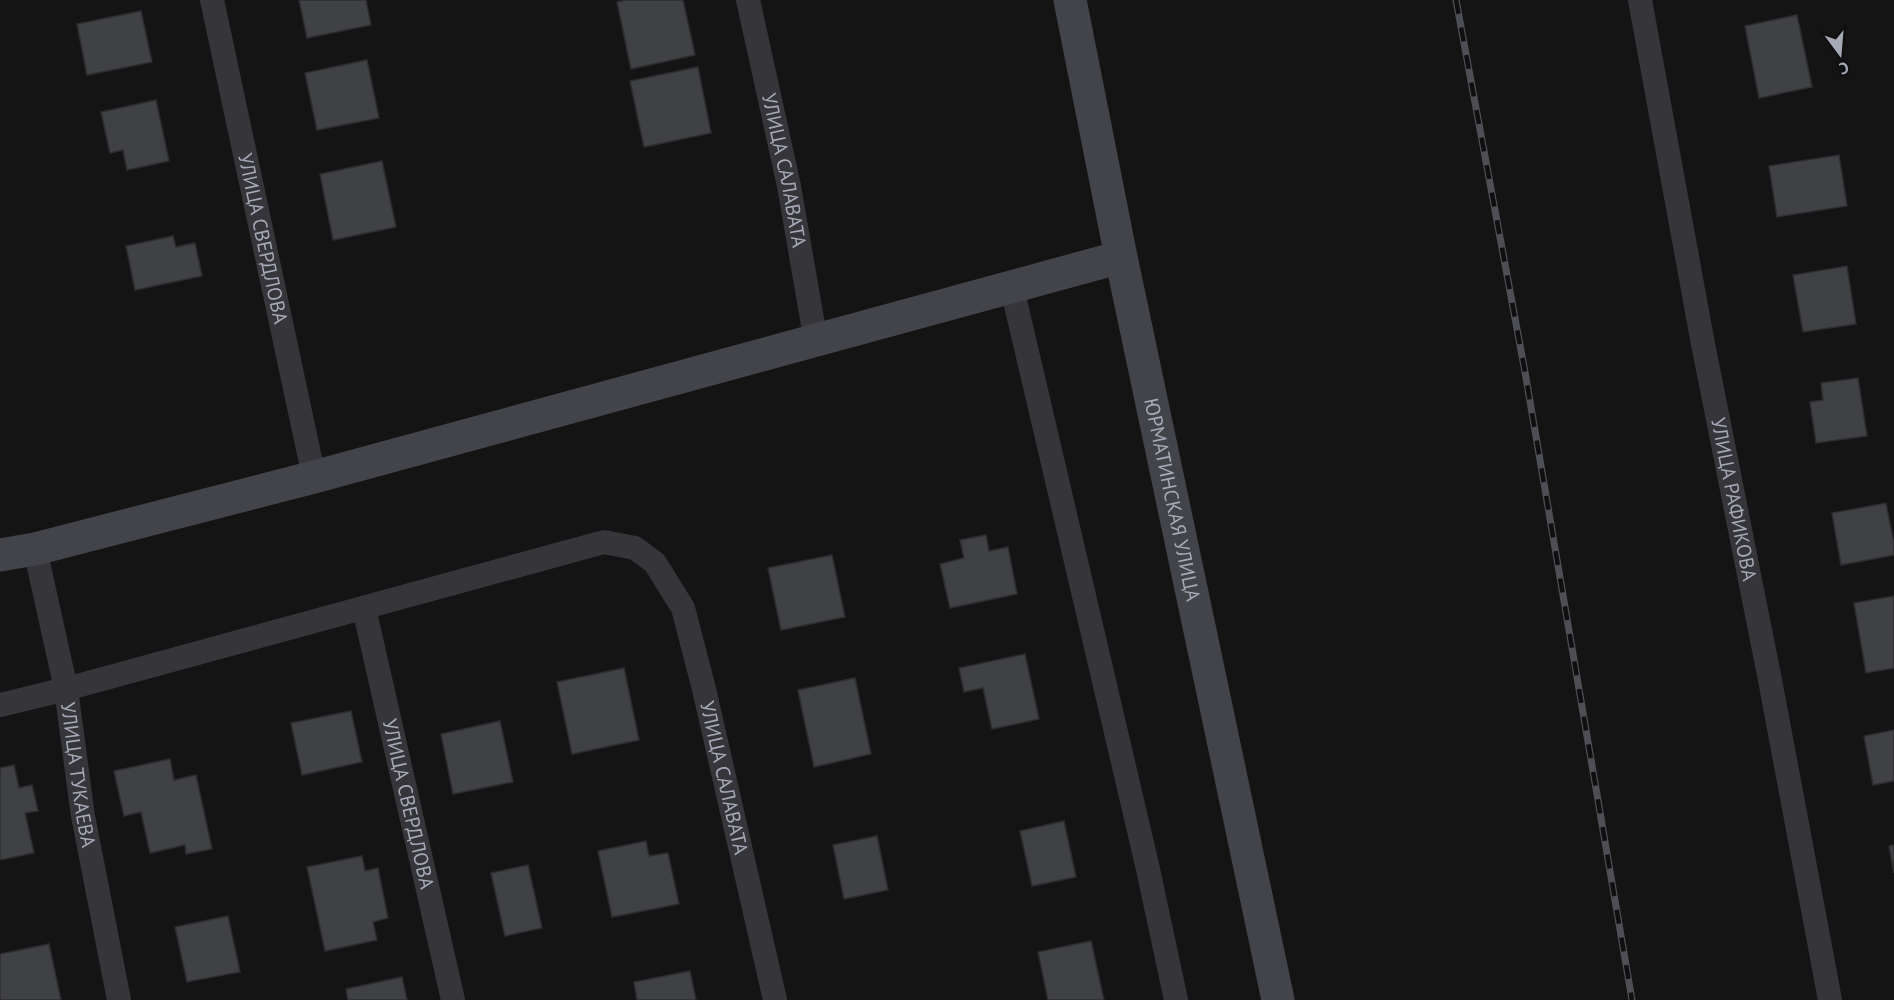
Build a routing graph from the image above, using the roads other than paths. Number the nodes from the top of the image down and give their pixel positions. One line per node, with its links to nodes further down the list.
1 (212, 0): 8 (street, УЛИЦА СВЕРДЛОВА)
2 (748, 0): 7 (street, УЛИЦА САЛАВАТА)
3 (1070, 0): 5 (street, ЮРМАТИНСКАЯ УЛИЦА)
4 (1640, 0): 19 (street, УЛИЦА РАФИКОВА)
5 (1121, 257): 6 (street); 18 (street, ЮРМАТИНСКАЯ УЛИЦА)
6 (1012, 288): 7 (street); 17 (street)
7 (816, 342): 8 (street)
8 (314, 477): 9 (street)
9 (35, 549): 10 (street); 12 (street, УЛИЦА ТУКАЕВА)
10 (0, 555)
11 (364, 608): 12 (street); 15 (street, УЛИЦА СВЕРДЛОВА); 16 (street, УЛИЦА САЛАВАТА)
12 (66, 689): 13 (street); 14 (street, УЛИЦА ТУКАЕВА)
13 (0, 705)
14 (119, 1000)
15 (453, 1000)
16 (775, 1000)
17 (1176, 1000)
18 (1278, 1000)
19 (1830, 1000)

